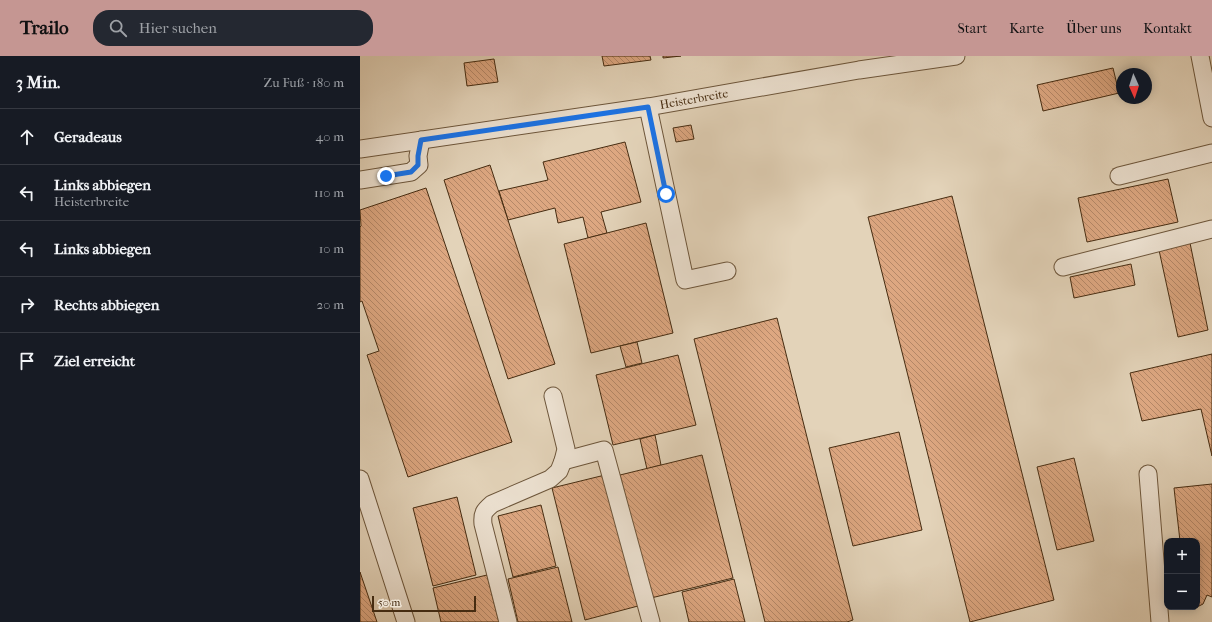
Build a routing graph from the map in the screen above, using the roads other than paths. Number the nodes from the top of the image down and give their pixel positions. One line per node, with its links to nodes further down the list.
1 (956, 56): 3 (street, Heisterbreite)
2 (1200, 56): 5 (street)
3 (857, 63): 4 (street, Heisterbreite)
4 (648, 107): 6 (street, Heisterbreite); 13 (street)
5 (1212, 118)
6 (421, 140): 7 (street, Heisterbreite); 10 (street)
7 (360, 149)
8 (1212, 153): 9 (street)
9 (1119, 176)
10 (360, 180)
11 (1212, 228): 12 (street)
12 (1063, 267)
13 (727, 271)
14 (553, 396): 15 (street)
15 (563, 461): 19 (street); 20 (street)
16 (1148, 474): 21 (street)
17 (360, 479): 18 (street)
18 (406, 622)
19 (508, 622)
20 (651, 622)
21 (1160, 622)

